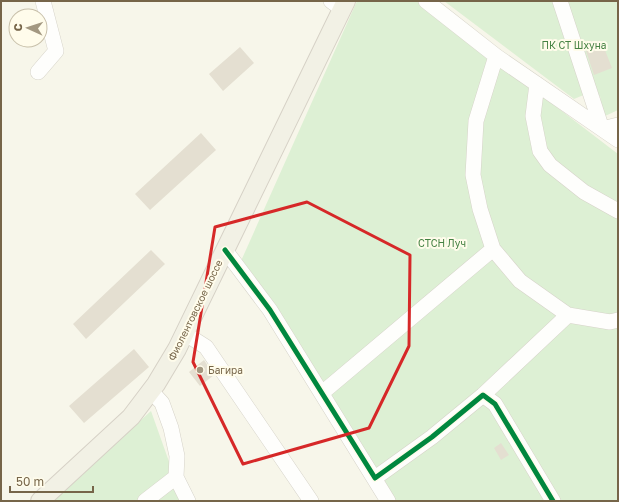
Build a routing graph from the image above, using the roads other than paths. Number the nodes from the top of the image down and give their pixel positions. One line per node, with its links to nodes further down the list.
1 (43, 1): 6 (street)
2 (426, 1): 5 (street)
3 (560, 1): 9 (street)
4 (340, 4): 13 (main road, Фиолентовское шоссе)
5 (496, 56): 7 (street); 12 (street)
6 (38, 72)
7 (537, 84): 9 (street); 11 (street)
8 (618, 124): 9 (street)
9 (602, 129): 10 (street)
10 (618, 140)
11 (618, 211)
12 (493, 249): 14 (street); 18 (street)
13 (224, 250): 16 (main road, Фиолентовское шоссе); 18 (street)
14 (568, 315): 15 (street); 19 (street)
15 (618, 320)
16 (184, 333): 17 (main road, Фиолентовское шоссе); 25 (street)
17 (151, 391): 20 (street); 22 (main road, Фиолентовское шоссе)
18 (322, 393): 21 (street)
19 (483, 395): 21 (street); 27 (street)
20 (176, 477): 23 (street); 24 (street)
21 (376, 478): 26 (street)
22 (40, 501)
23 (145, 501)
24 (188, 501)
25 (310, 501)
26 (388, 501)
27 (554, 501)

